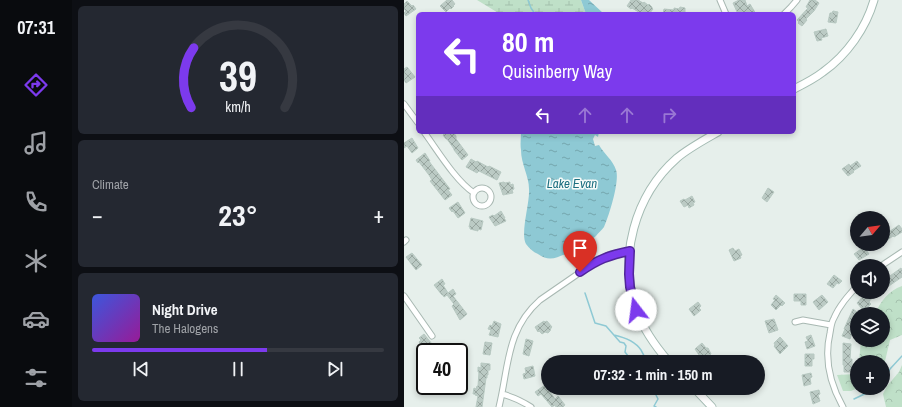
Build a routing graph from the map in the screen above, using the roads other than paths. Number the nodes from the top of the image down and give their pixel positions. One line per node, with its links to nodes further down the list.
1 (720, 0): 4 (street)
2 (796, 0): 5 (street)
3 (874, 0): 6 (street)
4 (725, 12)
5 (786, 12)
6 (796, 88)
7 (404, 104): 8 (street)
8 (416, 115)
9 (425, 134): 11 (street)
10 (715, 134): 12 (street)
11 (474, 193)
12 (630, 251): 20 (street); 21 (street)
13 (902, 252): 14 (street)
14 (890, 260)
15 (850, 294): 18 (street)
16 (404, 296): 19 (street)
17 (795, 322): 18 (street)
18 (831, 325): 26 (street)
19 (432, 336)
20 (663, 355)
21 (502, 394): 23 (street); 24 (street)
22 (701, 395): 25 (street)
23 (499, 407)
24 (531, 407)
25 (712, 407)
26 (843, 407)

